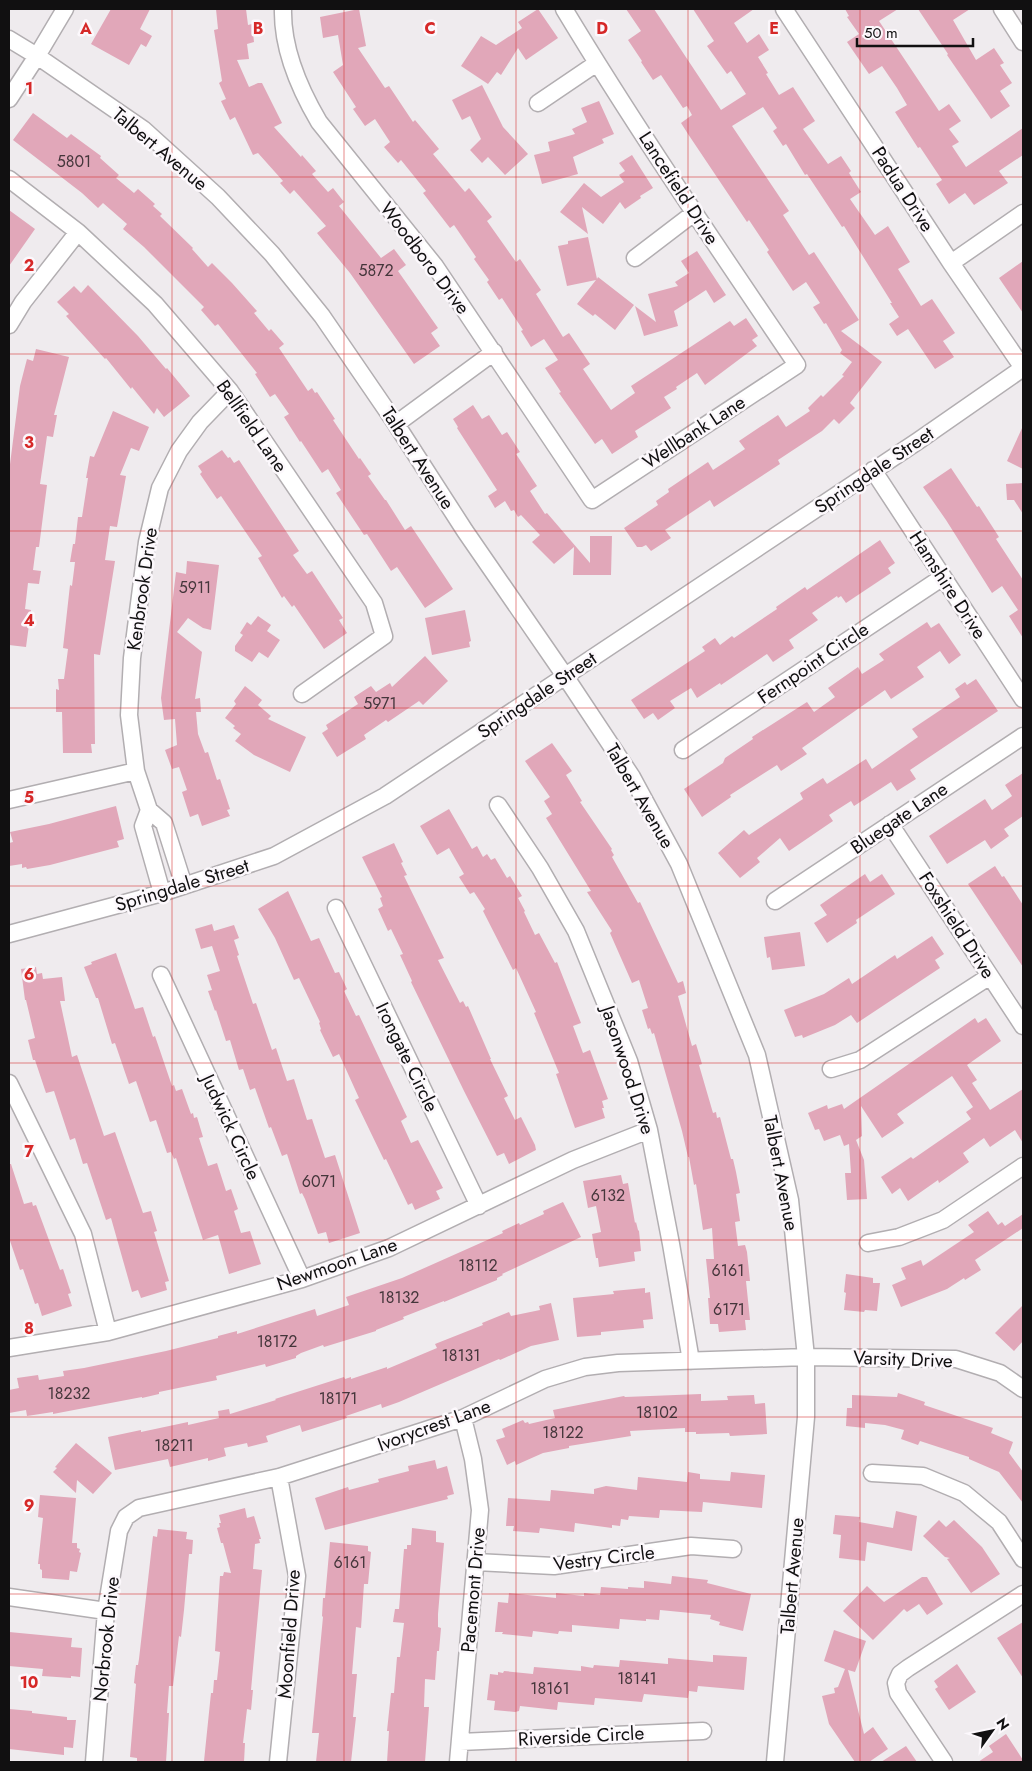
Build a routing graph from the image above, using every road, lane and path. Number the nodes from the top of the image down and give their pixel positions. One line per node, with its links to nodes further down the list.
1 (65, 9): 8 (street)
2 (283, 9): 19 (street, Woodboro Drive)
3 (564, 9): 9 (street, Lancefield Drive)
4 (784, 9): 17 (street, Padua Drive)
5 (1002, 9): 7 (street)
6 (9, 39): 8 (street, Talbert Avenue)
7 (1023, 42)
8 (37, 56): 10 (street); 23 (street, Talbert Avenue)
9 (596, 63): 11 (street); 13 (street, Lancefield Drive)
10 (9, 98)
11 (538, 103)
12 (9, 179): 15 (street, Bellfield Lane)
13 (694, 213): 16 (street); 20 (street, Lancefield Drive)
14 (1023, 213): 17 (street)
15 (78, 232): 18 (street); 22 (street, Bellfield Lane)
16 (635, 258)
17 (952, 263): 21 (street, Padua Drive)
18 (9, 325)
19 (494, 352): 23 (street); 25 (street, Woodboro Drive)
20 (797, 365): 25 (street, Wellbank Lane)
21 (1023, 368): 24 (street, Springdale Street)
22 (230, 391): 28 (street, Bellfield Lane); 32 (street, Kenbrook Drive)
23 (396, 424): 27 (street, Talbert Avenue)
24 (873, 470): 26 (street, Hamshire Drive); 27 (street, Springdale Street)
25 (592, 500)
26 (943, 576): 29 (street, Hamshire Drive); 31 (street, Fernpoint Circle)
27 (565, 676): 37 (street, Springdale Street); 54 (street, Talbert Avenue)
28 (302, 694)
29 (1023, 699)
30 (1023, 736): 36 (street, Bluegate Lane)
31 (683, 750)
32 (136, 771): 33 (street); 35 (street, Kenbrook Drive)
33 (9, 800)
34 (498, 805): 47 (street, Jasonwood Drive)
35 (149, 810): 37 (street, Kenbrook Drive); 38 (street, Kenbrook Drive)
36 (890, 824): 39 (street, Bluegate Lane); 43 (street, Foxshield Drive)
37 (184, 886): 38 (street, Springdale Street)
38 (162, 893): 41 (street, Springdale Street)
39 (775, 901)
40 (336, 908): 49 (street, Irongate Circle)
41 (9, 934)
42 (161, 975): 51 (street, Judwick Circle)
43 (990, 976): 44 (street, Foxshield Drive); 45 (street)
44 (1023, 1026)
45 (831, 1069)
46 (9, 1083): 52 (street)
47 (649, 1130): 49 (street, Newmoon Lane); 55 (street, Jasonwood Drive)
48 (1023, 1166): 50 (street)
49 (479, 1206): 51 (street, Newmoon Lane)
50 (868, 1243)
51 (302, 1279): 52 (street, Newmoon Lane)
52 (108, 1332): 53 (street, Newmoon Lane)
53 (9, 1348)
54 (806, 1357): 55 (street, Ivorycrest Lane); 56 (street, Varsity Drive); 72 (street, Talbert Avenue)
55 (691, 1361): 57 (street, Ivorycrest Lane)
56 (1023, 1389)
57 (463, 1418): 59 (street, Ivorycrest Lane); 63 (street, Pacemont Drive)
58 (872, 1473): 62 (street)
59 (279, 1477): 60 (street, Ivorycrest Lane); 70 (street, Moonfield Drive)
60 (126, 1517): 66 (street, Norbrook Drive)
61 (733, 1548): 63 (street, Vestry Circle)
62 (1023, 1559)
63 (476, 1562): 68 (street, Pacemont Drive)
64 (1023, 1594): 73 (street)
65 (9, 1597): 66 (street)
66 (106, 1611): 69 (street, Norbrook Drive)
67 (703, 1731): 68 (street, Riverside Circle)
68 (460, 1742): 71 (street, Pacemont Drive)
69 (94, 1762)
70 (278, 1762)
71 (458, 1762)
72 (775, 1762)
73 (944, 1762)

